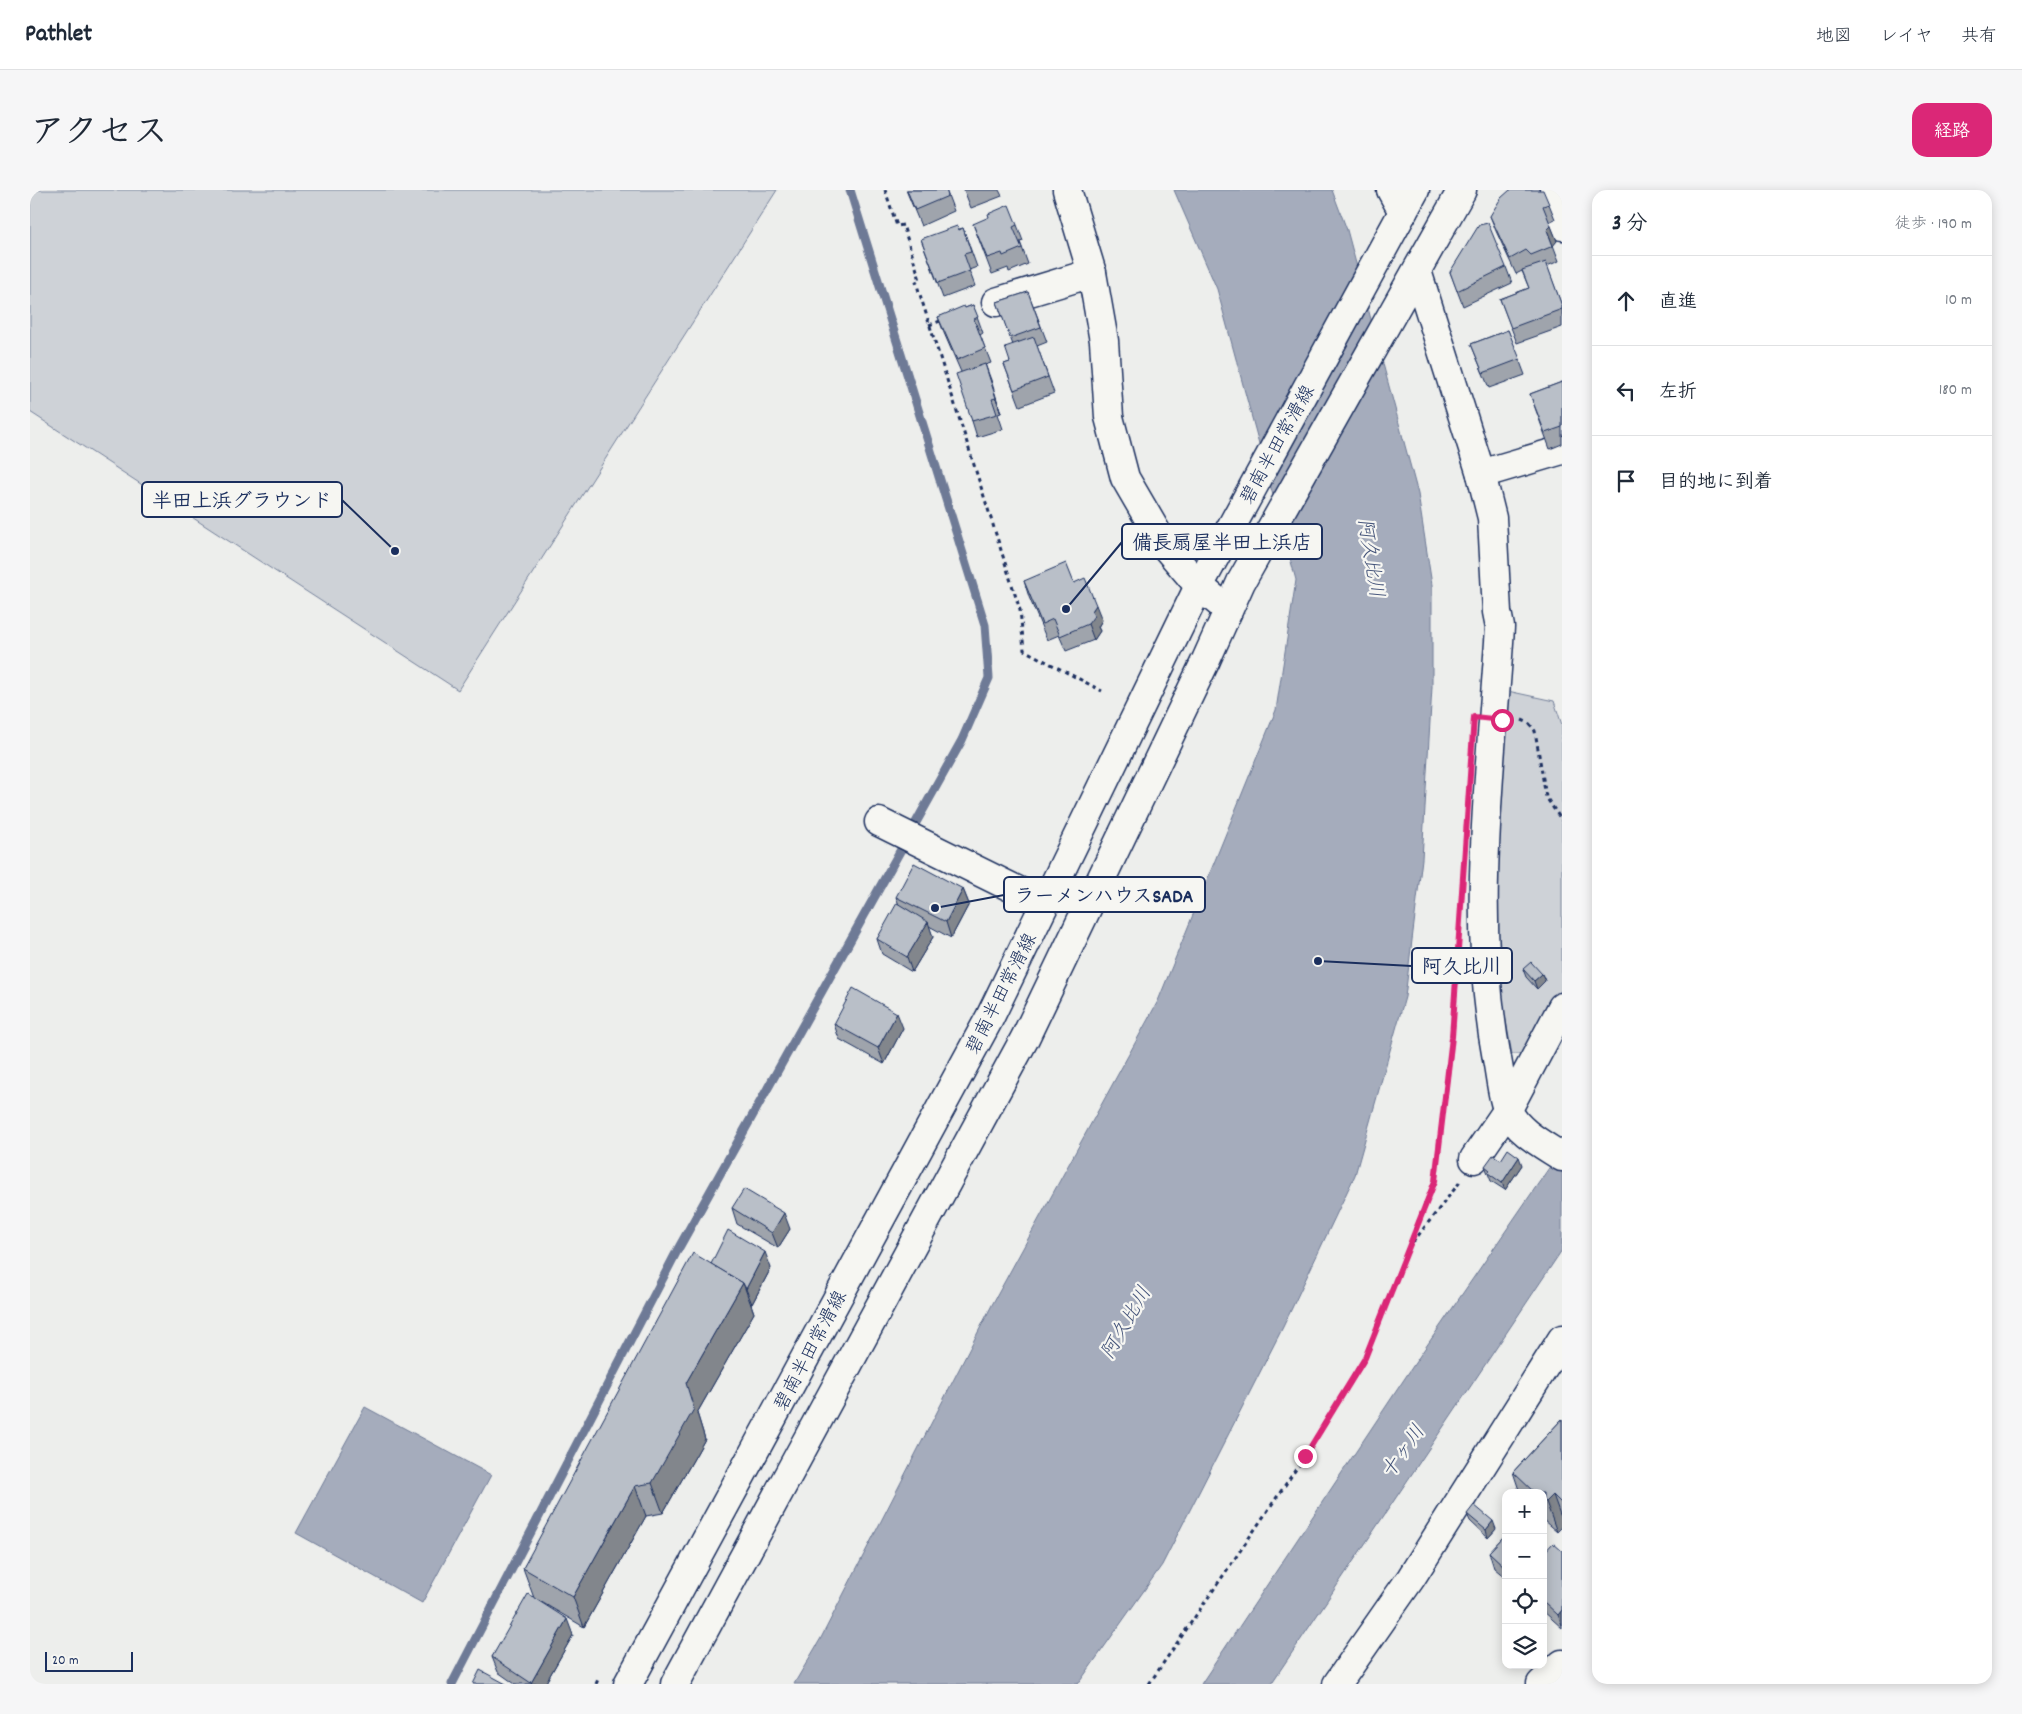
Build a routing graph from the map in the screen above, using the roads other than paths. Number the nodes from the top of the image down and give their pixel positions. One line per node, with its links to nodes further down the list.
1 (1067, 190): 7 (main road)
2 (1462, 190): 6 (main road, 碧南半田常滑線)
3 (1554, 190): 5 (main road)
4 (1403, 197): 11 (main road, 碧南半田常滑線)
5 (1562, 226)
6 (1417, 270): 10 (main road); 12 (main road, 碧南半田常滑線)
7 (1092, 273): 8 (main road); 11 (main road)
8 (996, 302)
9 (1562, 450): 10 (main road)
10 (1481, 474): 16 (main road)
11 (1199, 586): 12 (main road); 14 (main road, 碧南半田常滑線)
12 (1228, 610): 22 (main road, 碧南半田常滑線)
13 (879, 822): 14 (main road)
14 (1045, 904): 21 (main road, 碧南半田常滑線)
15 (1562, 1007): 16 (main road)
16 (1508, 1110): 17 (main road); 18 (main road)
17 (1562, 1158)
18 (1474, 1159)
19 (1562, 1339): 23 (main road)
20 (1562, 1664): 24 (main road)
21 (628, 1684)
22 (675, 1684)
23 (1337, 1684)
24 (1541, 1684)

